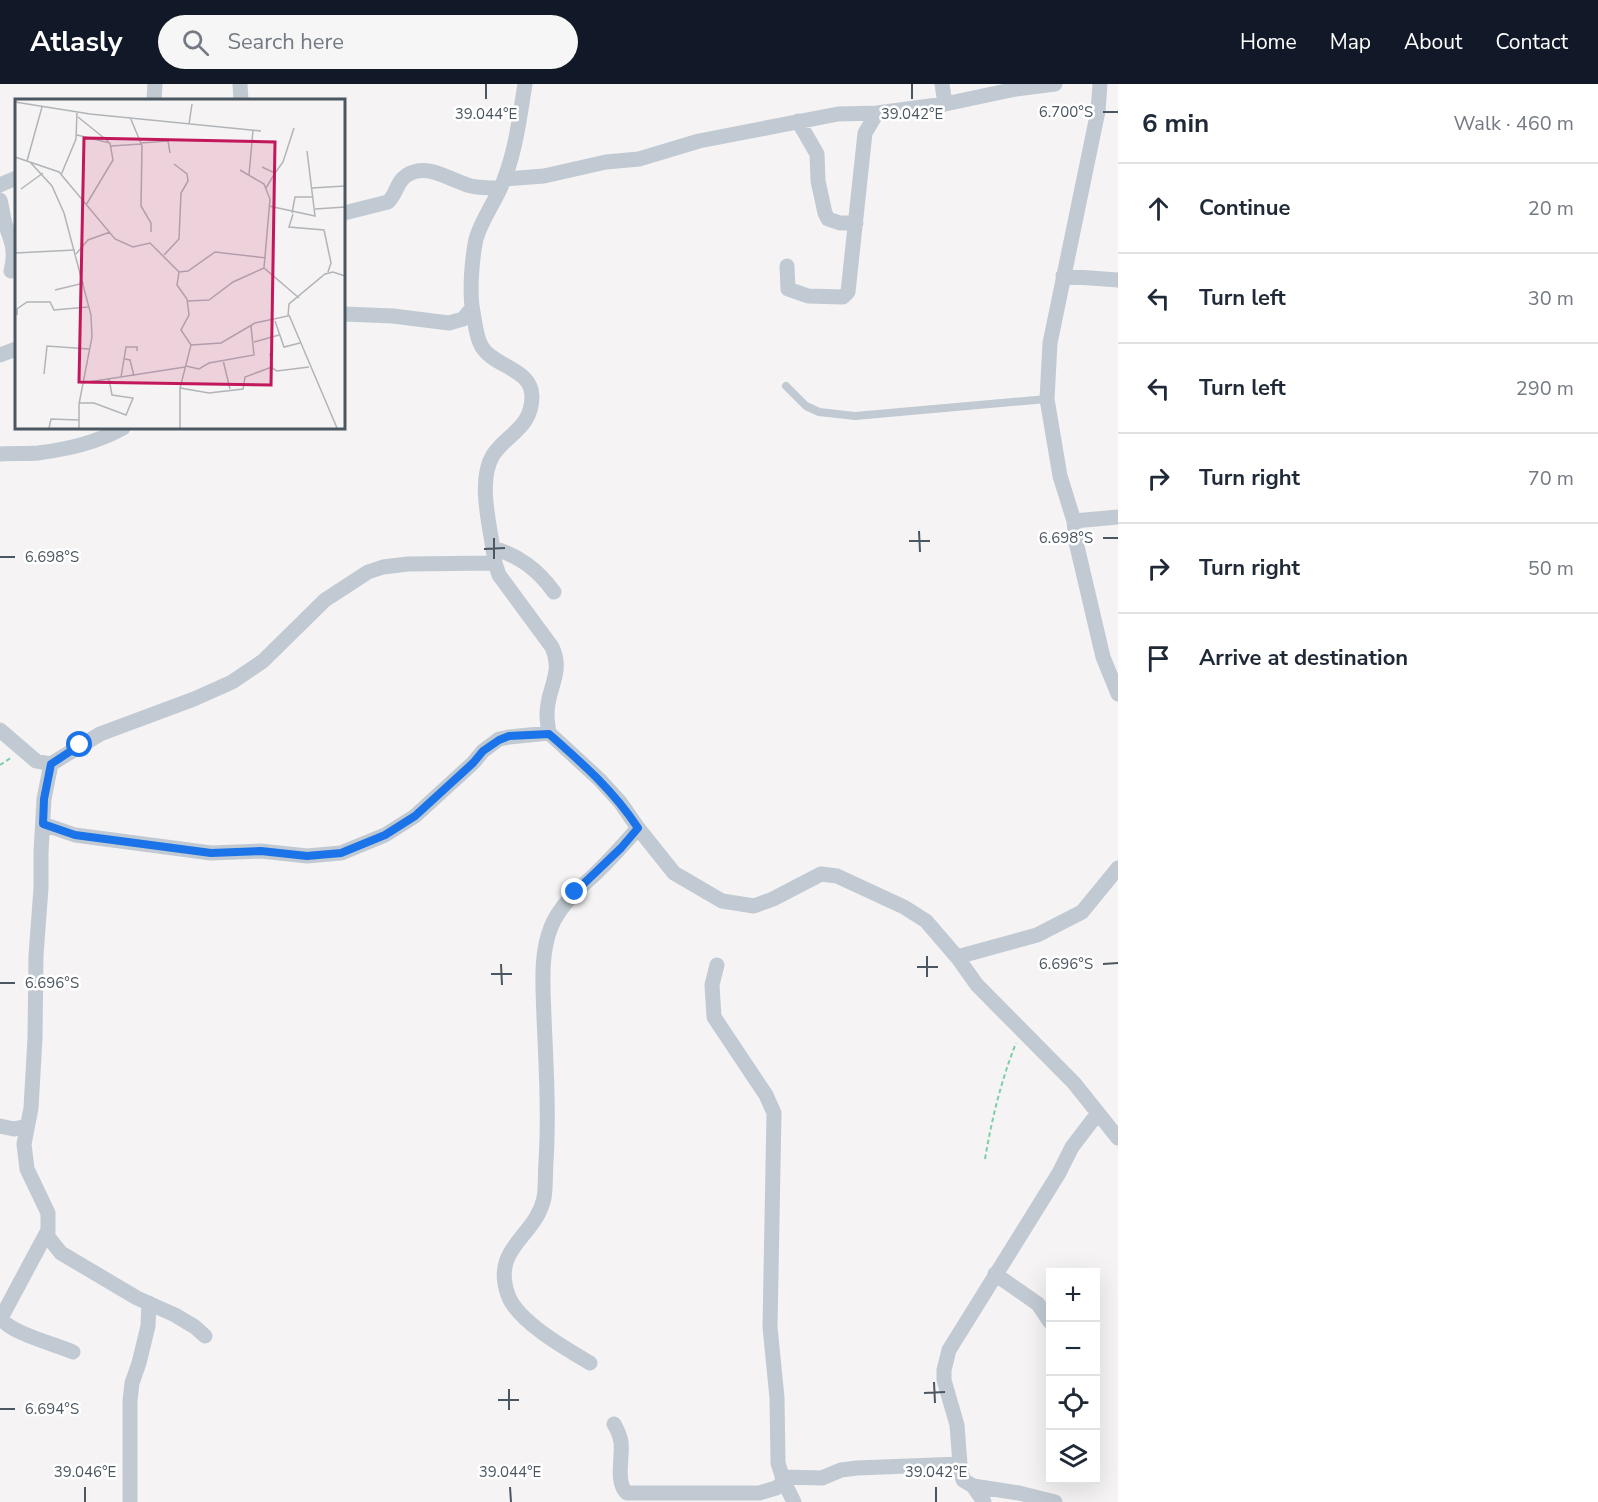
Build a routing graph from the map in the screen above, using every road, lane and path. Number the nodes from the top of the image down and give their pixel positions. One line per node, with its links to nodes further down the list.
1 (155, 84): 7 (street)
2 (240, 84): 8 (street)
3 (525, 84): 13 (street)
4 (942, 84): 9 (street)
5 (1054, 84): 9 (street)
6 (1100, 84): 20 (street)
7 (154, 99)
8 (241, 99)
9 (945, 104): 10 (street)
10 (877, 113): 11 (street); 17 (street)
11 (798, 121): 13 (street); 17 (street)
12 (15, 178): 14 (street)
13 (502, 183): 16 (street); 22 (street)
14 (0, 185)
15 (0, 200): 19 (street)
16 (345, 213)
17 (856, 223): 18 (street)
18 (787, 266)
19 (11, 271)
20 (1063, 276): 21 (street); 27 (street)
21 (1118, 280)
22 (472, 308): 23 (street); 32 (street)
23 (345, 314)
24 (15, 349): 25 (street)
25 (0, 355)
26 (786, 386): 27 (lane)
27 (1047, 399): 31 (street)
28 (120, 429): 29 (street)
29 (0, 454)
30 (1118, 517): 31 (street)
31 (1074, 521): 34 (street)
32 (494, 556): 33 (street); 37 (street); 38 (street)
33 (554, 592)
34 (1111, 656): 35 (street)
35 (1118, 694)
36 (0, 730): 38 (street)
37 (549, 734): 39 (street); 40 (street)
38 (51, 764): 39 (street)
39 (43, 824): 47 (street)
40 (638, 828): 42 (street); 57 (street)
41 (1118, 868): 42 (street)
42 (957, 957): 44 (street)
43 (717, 965): 60 (street)
44 (1021, 1029): 45 (street); 49 (path)
45 (1098, 1113): 48 (street); 51 (street)
46 (0, 1126): 47 (street)
47 (27, 1126): 50 (street)
48 (1118, 1138)
49 (985, 1159)
50 (47, 1232): 52 (street); 53 (street)
51 (995, 1274): 54 (street); 59 (street)
52 (149, 1303): 55 (street); 62 (street)
53 (0, 1318): 56 (street)
54 (1049, 1322)
55 (205, 1336)
56 (73, 1352)
57 (590, 1363)
58 (615, 1424): 60 (street)
59 (960, 1464): 60 (street); 61 (street)
60 (783, 1479): 63 (street)
61 (973, 1486): 64 (street); 65 (street)
62 (130, 1502)
63 (794, 1502)
64 (984, 1502)
65 (1055, 1502)

